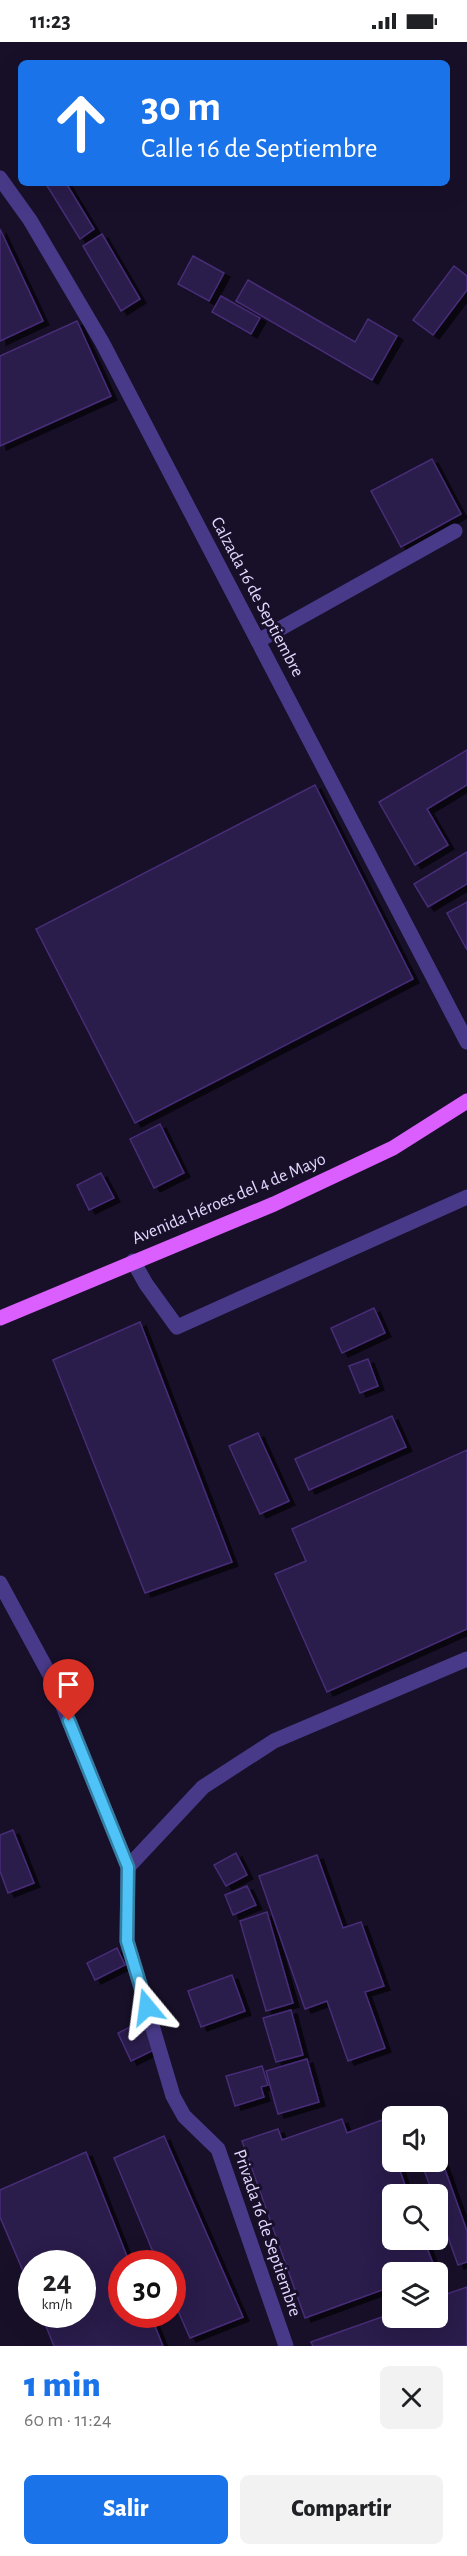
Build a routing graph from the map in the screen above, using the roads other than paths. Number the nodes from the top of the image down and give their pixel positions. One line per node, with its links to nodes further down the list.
1 (0, 178): 3 (street, Calzada 16 de Septiembre)
2 (455, 531): 3 (street)
3 (258, 641): 4 (street, Calzada 16 de Septiembre)
4 (467, 1042)
5 (467, 1101): 7 (main road, Avenida Héroes del 4 de Mayo)
6 (467, 1197): 7 (street)
7 (133, 1261): 8 (main road, Avenida Héroes del 4 de Mayo)
8 (0, 1318)
9 (2, 1590): 11 (street)
10 (467, 1659): 11 (street)
11 (128, 1867): 12 (street, Privada 16 de Septiembre)
12 (286, 2346)

